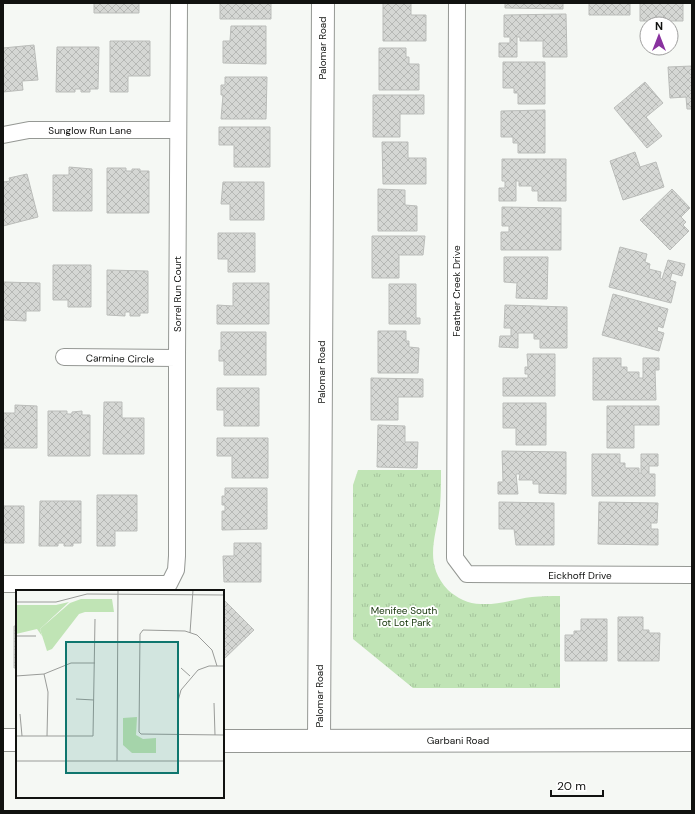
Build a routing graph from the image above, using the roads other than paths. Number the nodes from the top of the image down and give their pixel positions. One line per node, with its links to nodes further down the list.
1 (179, 3): 4 (street, Sorrel Run Court)
2 (323, 3): 14 (street, Palomar Road)
3 (457, 3): 8 (street, Feather Creek Drive)
4 (178, 130): 5 (street, Sunglow Run Lane); 7 (street, Sorrel Run Court)
5 (3, 136)
6 (64, 357): 7 (street, Carmine Circle)
7 (176, 358): 10 (street, Sorrel Run Court)
8 (467, 574): 9 (street, Eickhoff Drive)
9 (692, 575)
10 (3, 584)
11 (3, 740): 12 (street)
12 (16, 740)
13 (224, 740): 14 (street, Garbani Road)
14 (319, 740): 15 (street, Garbani Road)
15 (692, 740)

